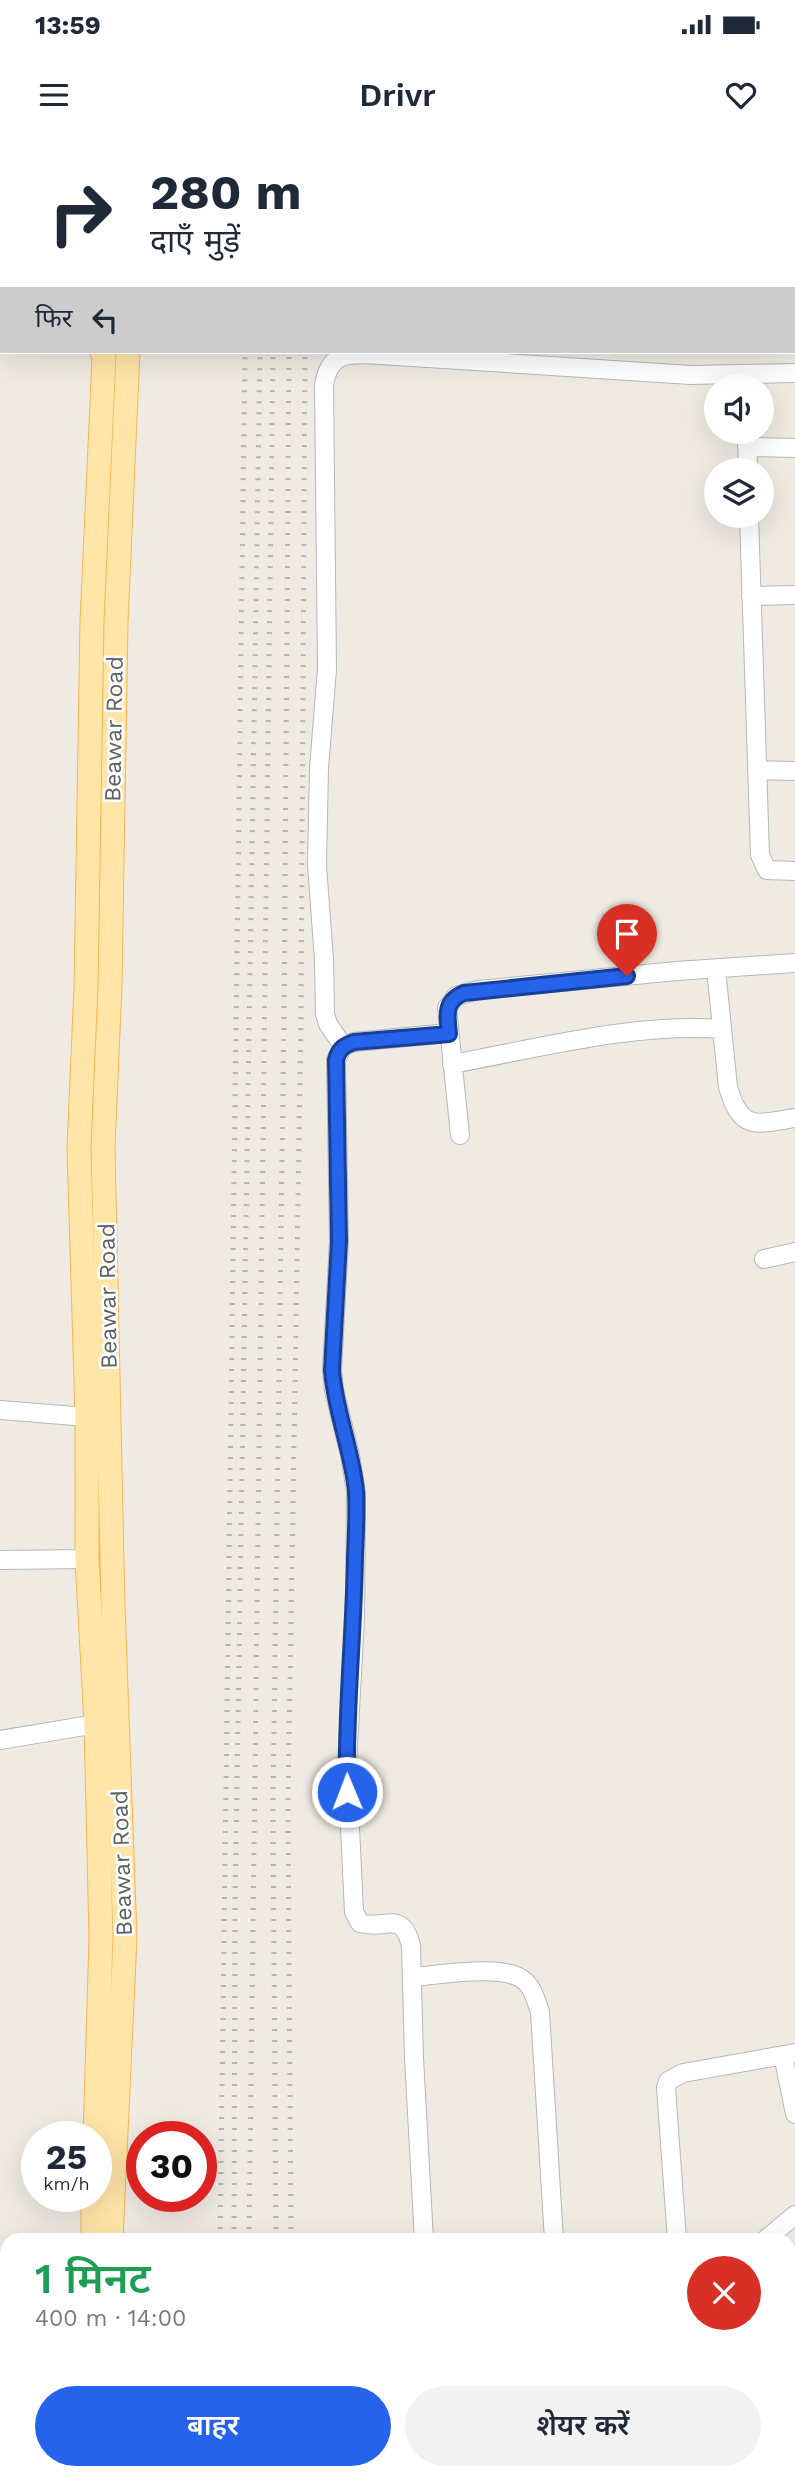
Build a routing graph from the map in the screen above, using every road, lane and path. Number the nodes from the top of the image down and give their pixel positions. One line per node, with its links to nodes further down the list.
1 (103, 354): 25 (main road, Beawar Road)
2 (128, 354): 36 (main road, Beawar Road)
3 (795, 373): 5 (street)
4 (704, 376): 18 (street)
5 (774, 376)
6 (771, 444): 7 (street)
7 (795, 448)
8 (749, 528): 10 (street)
9 (795, 595): 10 (street)
10 (751, 596): 11 (street)
11 (757, 770): 12 (street); 13 (street)
12 (795, 771)
13 (795, 871)
14 (795, 963): 15 (street)
15 (716, 969): 16 (street); 17 (street)
16 (722, 1029): 19 (street); 20 (street)
17 (449, 1034): 18 (street); 19 (street)
18 (343, 1046): 30 (street)
19 (452, 1065): 21 (street)
20 (795, 1118)
21 (460, 1135)
22 (795, 1252): 23 (street)
23 (764, 1259)
24 (0, 1410): 25 (street)
25 (87, 1418): 26 (main road, Beawar Road)
26 (87, 1559): 27 (street); 28 (main road, Beawar Road)
27 (0, 1560)
28 (96, 1724): 29 (street); 33 (main road, Beawar Road)
29 (0, 1740)
30 (413, 1977): 37 (street); 38 (street)
31 (789, 2054): 32 (street); 39 (street)
32 (795, 2113)
33 (95, 2121)
34 (93, 2212): 35 (main road)
35 (93, 2233)
36 (111, 2233)
37 (424, 2233)
38 (554, 2233)
39 (676, 2233)

